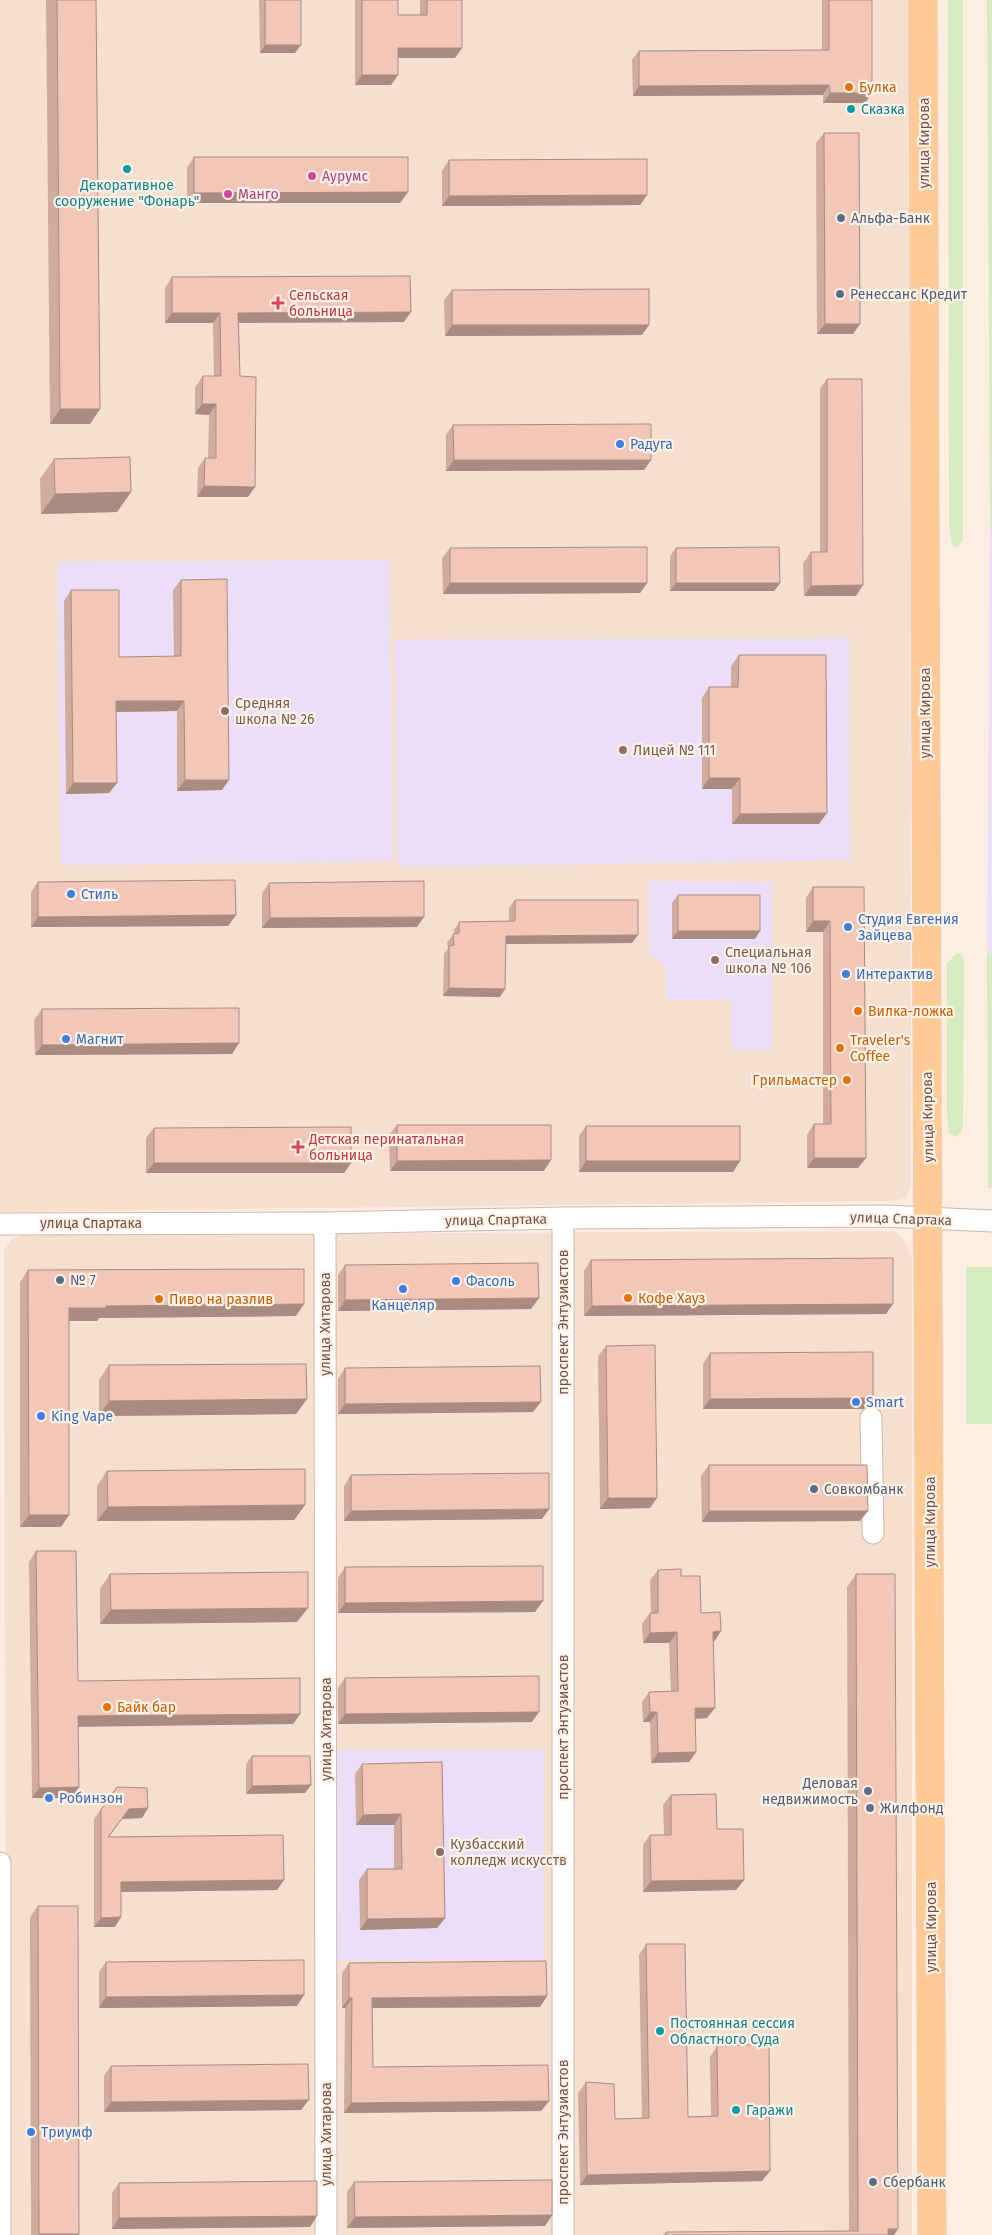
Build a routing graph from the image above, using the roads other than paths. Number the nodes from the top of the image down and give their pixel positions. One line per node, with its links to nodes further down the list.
1 (923, 0): 3 (main road, улица Кирова)
2 (563, 1218): 3 (street, улица Спартака); 5 (street, улица Спартака); 12 (street, проспект Энтузиастов)
3 (929, 1220): 4 (street, улица Спартака); 13 (main road, улица Кирова)
4 (992, 1221)
5 (325, 1223): 6 (street, улица Спартака); 11 (street, улица Хитарова)
6 (0, 1224)
7 (871, 1418): 8 (street)
8 (873, 1533)
9 (0, 1863): 10 (street)
10 (0, 2235)
11 (326, 2235)
12 (563, 2235)
13 (932, 2235)

